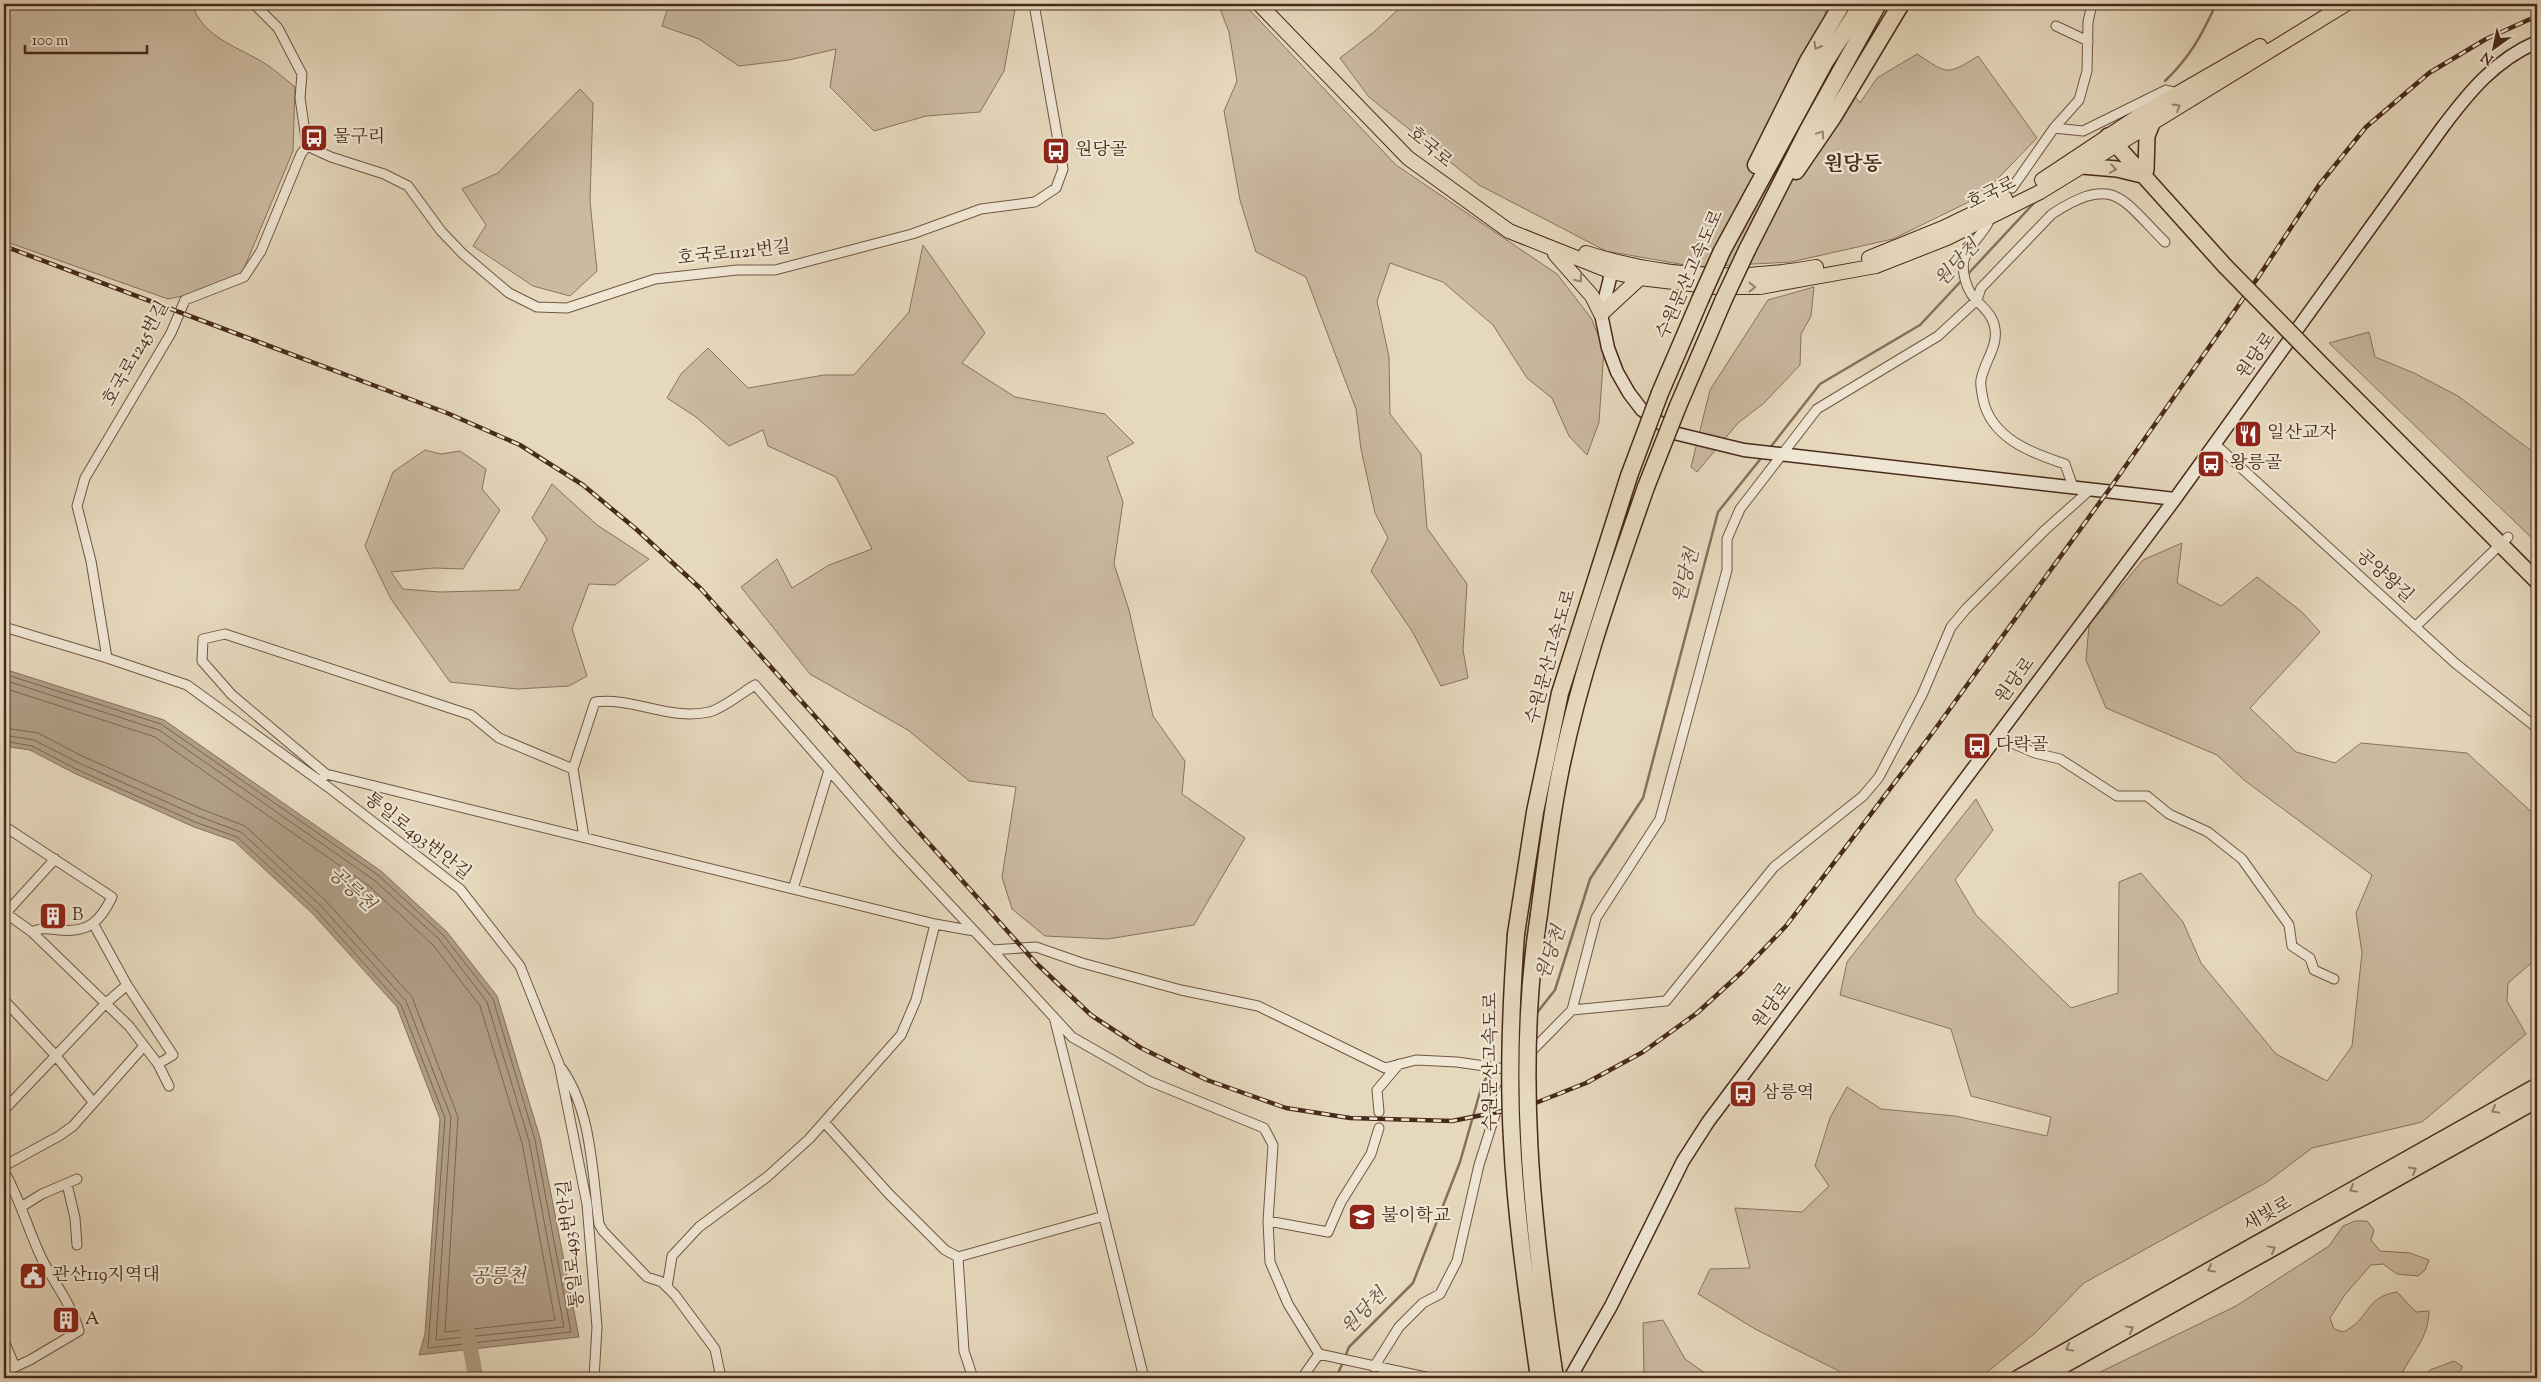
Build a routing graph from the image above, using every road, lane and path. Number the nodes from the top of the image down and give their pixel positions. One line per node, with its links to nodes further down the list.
1 (254, 4): 19 (street)
2 (1034, 4): 19 (street, 호국로1121번길)
3 (1258, 4): 27 (main road, 호국로)
4 (1269, 4): 28 (main road, 호국로)
5 (1842, 4): 24 (highway, one-way to 24)
6 (1862, 4): 24 (highway, 수원문산고속도로)
7 (1878, 4): 25 (highway, 수원문산고속도로)
8 (1901, 4): 25 (highway, one-way to 8)
9 (2092, 4): 13 (street)
10 (2331, 4): 15 (main road, 호국로)
11 (2346, 4): 16 (main road, 호국로, one-way to 11)
12 (2056, 26): 13 (street)
13 (2088, 41): 17 (street)
14 (2537, 42): 32 (main road, 원당로)
15 (2178, 94): 17 (street); 18 (main road, 호국로)
16 (2153, 121): 18 (main road, 호국로); 21 (highway)
17 (2054, 128): 22 (street)
18 (2114, 139): 20 (main road, 호국로); 21 (highway); 28 (main road, 호국로)
19 (307, 146): 42 (street, 호국로1245번길)
20 (2082, 166): 21 (highway, one-way to 21); 29 (main road, 호국로, one-way to 20)
21 (2144, 172): 37 (highway)
22 (2012, 188)
23 (1988, 223): 30 (street)
24 (1732, 230): 100 (highway, 수원문산고속도로, bridge)
25 (1755, 233): 101 (highway, 수원문산고속도로, bridge)
26 (2165, 242): 30 (street)
27 (1551, 250): 28 (main road, 호국로); 31 (main road, one-way to 31)
28 (1613, 267): 29 (main road, 호국로); 31 (main road)
29 (1640, 278): 31 (main road)
30 (1974, 297): 33 (street); 34 (street)
31 (1600, 314): 33 (main road)
32 (2214, 444): 36 (main road, 원당로); 41 (street, 공양왕길)
33 (1781, 454): 34 (main road); 63 (street)
34 (2073, 487): 35 (main road)
35 (2091, 489): 36 (main road); 63 (street)
36 (2176, 499): 44 (main road, 원당로)
37 (2504, 540): 38 (highway); 39 (highway); 41 (street)
38 (2537, 568)
39 (2537, 581)
40 (4, 627): 42 (street, 통일로493번안길)
41 (2415, 627): 43 (street, 공양왕길)
42 (107, 658): 48 (street, 통일로493번안길)
43 (2537, 728)
44 (1996, 736): 59 (street); 102 (main road, 원당로)
45 (573, 769): 46 (street); 47 (street); 50 (street)
46 (829, 770): 52 (street); 56 (street)
47 (326, 774): 48 (street); 50 (street)
48 (320, 781): 68 (street, 통일로493번안길)
49 (4, 826): 51 (street)
50 (584, 837): 52 (street)
51 (55, 858): 53 (street); 54 (street)
52 (794, 889): 55 (street)
53 (4, 913): 57 (street)
54 (94, 924): 57 (street); 60 (street)
55 (935, 924): 56 (street); 77 (street)
56 (974, 931): 58 (street)
57 (32, 932): 62 (street)
58 (992, 950): 64 (street); 69 (street)
59 (2334, 979)
60 (127, 984): 62 (street); 67 (street)
61 (4, 1000): 66 (street)
62 (105, 1004): 65 (street); 66 (street)
63 (1572, 1010): 70 (street)
64 (1053, 1016): 84 (street); 85 (street)
65 (144, 1046): 67 (street); 74 (street)
66 (56, 1056): 74 (street); 75 (street)
67 (158, 1064): 71 (street)
68 (559, 1064): 88 (street); 94 (street, 통일로493번안길)
69 (1399, 1064): 70 (street); 76 (street)
70 (1510, 1070): 92 (street)
71 (169, 1086)
72 (2537, 1086): 103 (highway, 새빛로, one-way to 103)
73 (2537, 1100): 104 (highway, 새빛로, one-way to 73)
74 (93, 1102): 79 (street)
75 (4, 1110)
76 (1379, 1112)
77 (824, 1122): 87 (street); 88 (street)
78 (1379, 1128): 85 (street)
79 (4, 1166)
80 (4, 1171): 83 (street)
81 (77, 1179): 82 (street)
82 (67, 1184): 83 (street); 86 (street)
83 (21, 1206): 91 (street)
84 (1104, 1216): 87 (street); 97 (street)
85 (1268, 1221): 90 (street)
86 (77, 1245)
87 (958, 1257): 96 (street)
88 (667, 1287): 95 (street)
89 (4, 1341): 91 (street)
90 (1322, 1355): 92 (street); 98 (street)
91 (15, 1367): 93 (street)
92 (1374, 1367): 99 (street)
93 (4, 1372)
94 (594, 1378)
95 (721, 1378)
96 (973, 1378)
97 (1144, 1378)
98 (1302, 1378)
99 (1430, 1378)
100 (1539, 1378)
101 (1555, 1378)
102 (1570, 1378)
103 (2018, 1378)
104 (2041, 1378)

